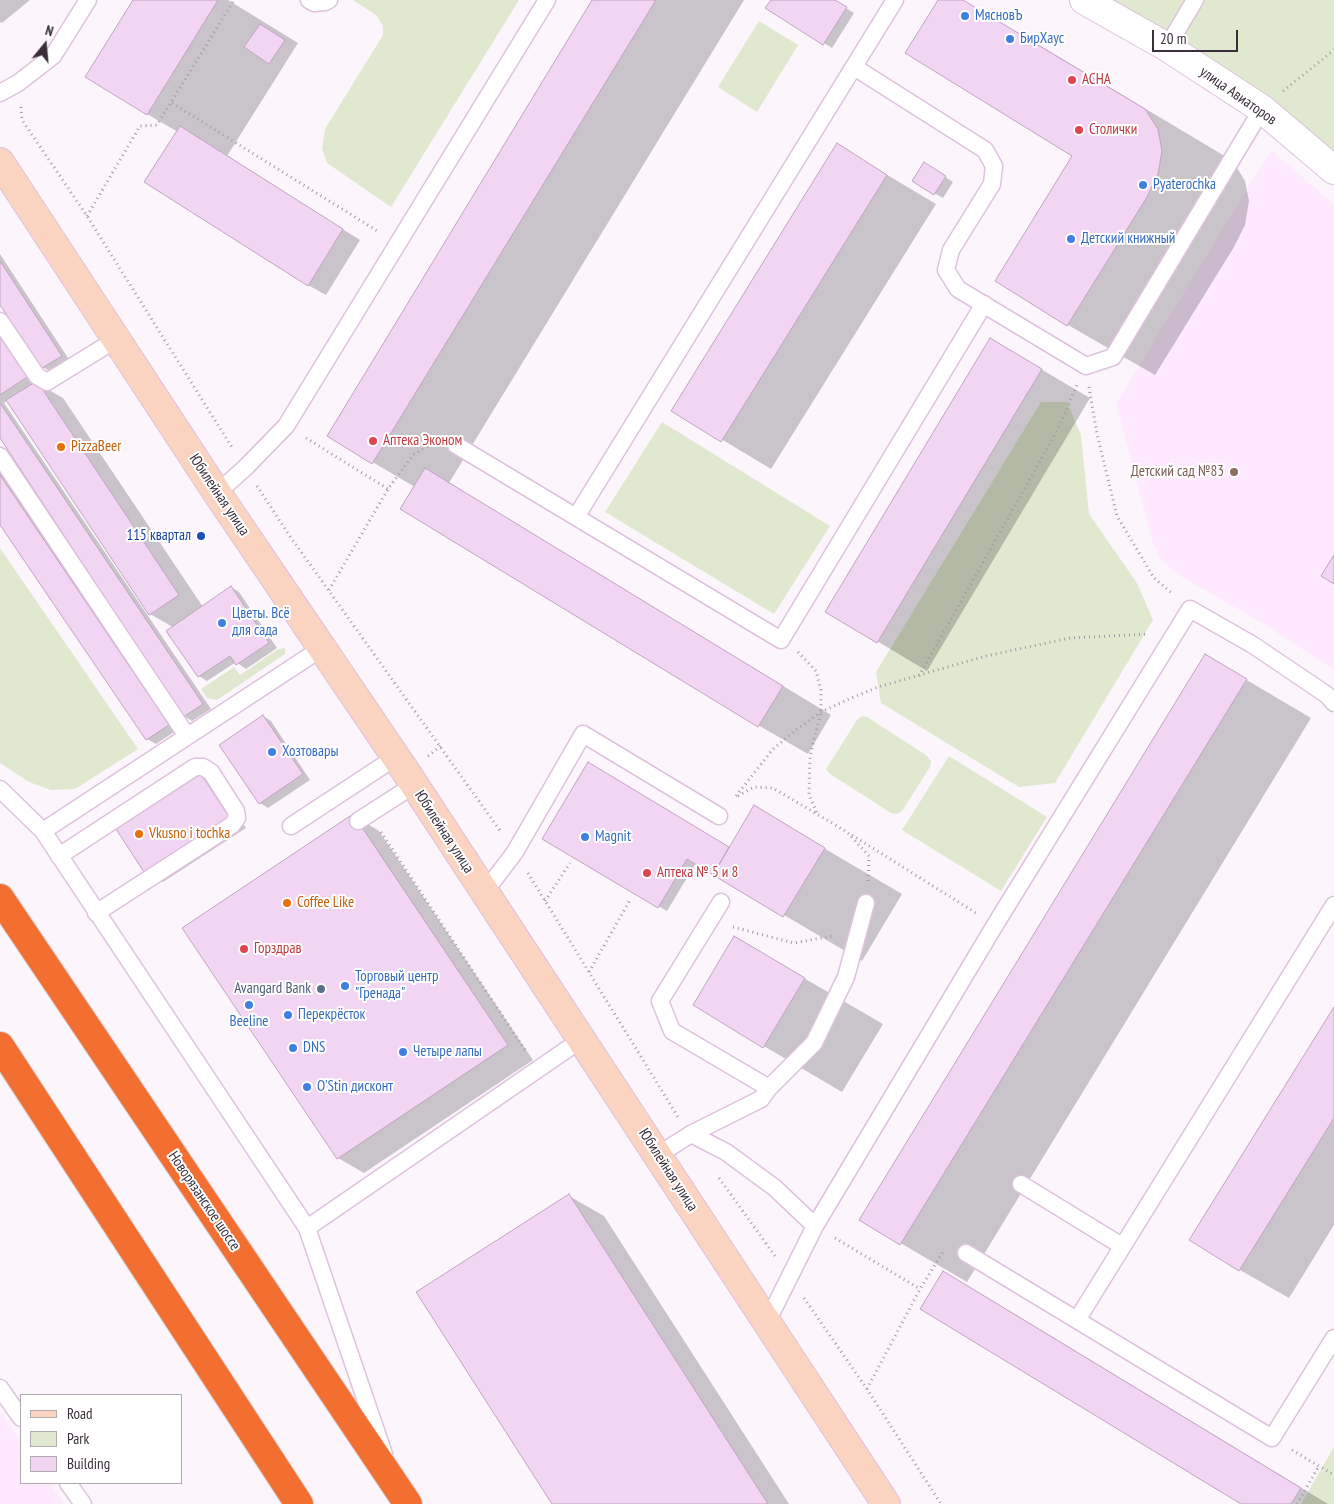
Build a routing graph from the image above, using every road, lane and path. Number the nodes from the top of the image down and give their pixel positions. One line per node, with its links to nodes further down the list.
1 (88, 0): 12 (lane)
2 (234, 0): 14 (path)
3 (309, 0): 4 (lane)
4 (329, 0)
5 (547, 0): 19 (lane)
6 (896, 0): 11 (lane)
7 (1084, 0): 9 (street, улица Авиаторов)
8 (1195, 0): 9 (lane)
9 (1167, 47): 15 (street, улица Авиаторов)
10 (1334, 50): 15 (path)
11 (854, 68): 20 (lane); 30 (lane)
12 (18, 83): 13 (lane); 18 (path)
13 (0, 93)
14 (172, 103): 18 (path); 19 (path)
15 (1262, 109): 17 (street, улица Авиаторов); 23 (lane)
16 (0, 162): 22 (street, Юбилейная улица)
17 (1334, 170)
18 (86, 216): 27 (path)
19 (398, 243): 24 (lane)
20 (984, 304): 23 (lane); 34 (lane)
21 (0, 321): 22 (lane)
22 (115, 340): 29 (street, Юбилейная улица)
23 (1086, 366): 32 (path); 36 (path)
24 (286, 426): 27 (lane); 28 (path)
25 (456, 445): 28 (path); 30 (lane)
26 (0, 456): 39 (lane)
27 (245, 468): 29 (lane); 31 (path)
28 (388, 489): 31 (path)
29 (217, 493): 35 (street, Юбилейная улица)
30 (576, 517): 34 (lane)
31 (329, 590): 50 (path)
32 (1190, 609): 33 (lane); 37 (lane)
33 (1174, 636): 36 (path); 62 (lane)
34 (781, 640): 38 (path)
35 (322, 648): 39 (lane); 40 (street, Юбилейная улица)
36 (919, 676): 38 (path)
37 (1334, 703)
38 (821, 712): 43 (path); 45 (path)
39 (187, 736): 48 (lane)
40 (396, 757): 41 (street, Юбилейная улица); 47 (lane)
41 (414, 785): 46 (lane); 53 (street, Юбилейная улица)
42 (0, 789): 48 (lane)
43 (736, 796): 44 (path); 45 (path)
44 (719, 816): 50 (lane)
45 (819, 816): 49 (path)
46 (363, 817): 66 (path)
47 (291, 826)
48 (42, 831): 51 (lane)
49 (847, 832): 58 (path); 62 (path)
50 (515, 852): 53 (lane); 56 (path)
51 (59, 856): 60 (lane); 60 (lane)
52 (570, 862): 56 (path)
53 (484, 893): 64 (street, Юбилейная улица)
54 (0, 898): 88 (highway, Новорязанское шоссе)
55 (630, 900): 63 (path)
56 (545, 901): 63 (path)
57 (721, 902): 61 (lane)
58 (866, 903): 61 (path); 67 (lane)
59 (1334, 905): 74 (lane)
60 (96, 913): 73 (lane)
61 (710, 920): 67 (lane)
62 (995, 925): 72 (lane)
63 (589, 972): 68 (path)
64 (582, 1039): 66 (lane); 69 (street, Юбилейная улица)
65 (0, 1046): 90 (highway)
66 (538, 1069): 73 (lane)
67 (769, 1088): 68 (lane)
68 (690, 1135): 69 (lane); 72 (lane)
69 (658, 1154): 79 (street, Юбилейная улица)
70 (717, 1175): 76 (path)
71 (1021, 1184): 74 (lane)
72 (814, 1226): 76 (lane); 77 (path)
73 (307, 1228): 88 (lane)
74 (1122, 1246): 78 (lane)
75 (966, 1253): 77 (path); 78 (lane)
76 (789, 1277): 79 (lane); 82 (path)
77 (920, 1289): 82 (path)
78 (1077, 1320): 84 (lane)
79 (767, 1322): 91 (street, Юбилейная улица)
80 (1334, 1338): 84 (lane)
81 (0, 1388): 83 (lane)
82 (867, 1389): 92 (path)
83 (20, 1417)
84 (1272, 1438): 85 (path)
85 (1319, 1466): 86 (path); 93 (path)
86 (1334, 1475)
87 (69, 1484): 89 (lane)
88 (401, 1493)
89 (83, 1504)
90 (299, 1504)
91 (886, 1504)
92 (940, 1504)
93 (1296, 1504)

